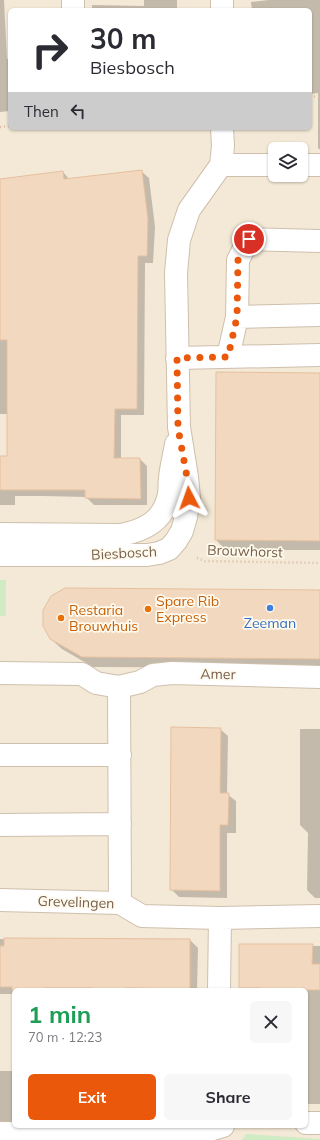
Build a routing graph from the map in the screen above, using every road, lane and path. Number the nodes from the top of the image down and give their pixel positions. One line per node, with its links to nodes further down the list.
1 (222, 130): 2 (street, Biesbosch)
2 (221, 165): 3 (street); 11 (street, Biesbosch)
3 (268, 165)
4 (308, 165): 5 (street)
5 (320, 165)
6 (320, 241): 8 (street)
7 (320, 315): 8 (street)
8 (237, 317): 10 (street)
9 (320, 355): 10 (street)
10 (228, 357): 11 (street)
11 (177, 358): 12 (street, Biesbosch)
12 (178, 428): 13 (street, Biesbosch); 14 (street, Biesbosch)
13 (0, 534)
14 (176, 541): 15 (street, Biesbosch); 16 (path, Brouwhorst)
15 (0, 555)
16 (320, 563)
17 (0, 673): 19 (street, Amer)
18 (320, 677): 19 (street, Amer)
19 (119, 687): 21 (street)
20 (0, 755): 21 (street)
21 (120, 755): 22 (street)
22 (120, 824): 23 (street); 25 (street)
23 (0, 825)
24 (0, 900): 25 (street, Grevelingen)
25 (120, 902): 27 (street, Grevelingen)
26 (320, 916): 27 (street, Grevelingen)
27 (220, 918): 28 (street)
28 (219, 988)
29 (308, 1123): 30 (street)
30 (320, 1123)
31 (214, 1128): 32 (street)
32 (0, 1133)

